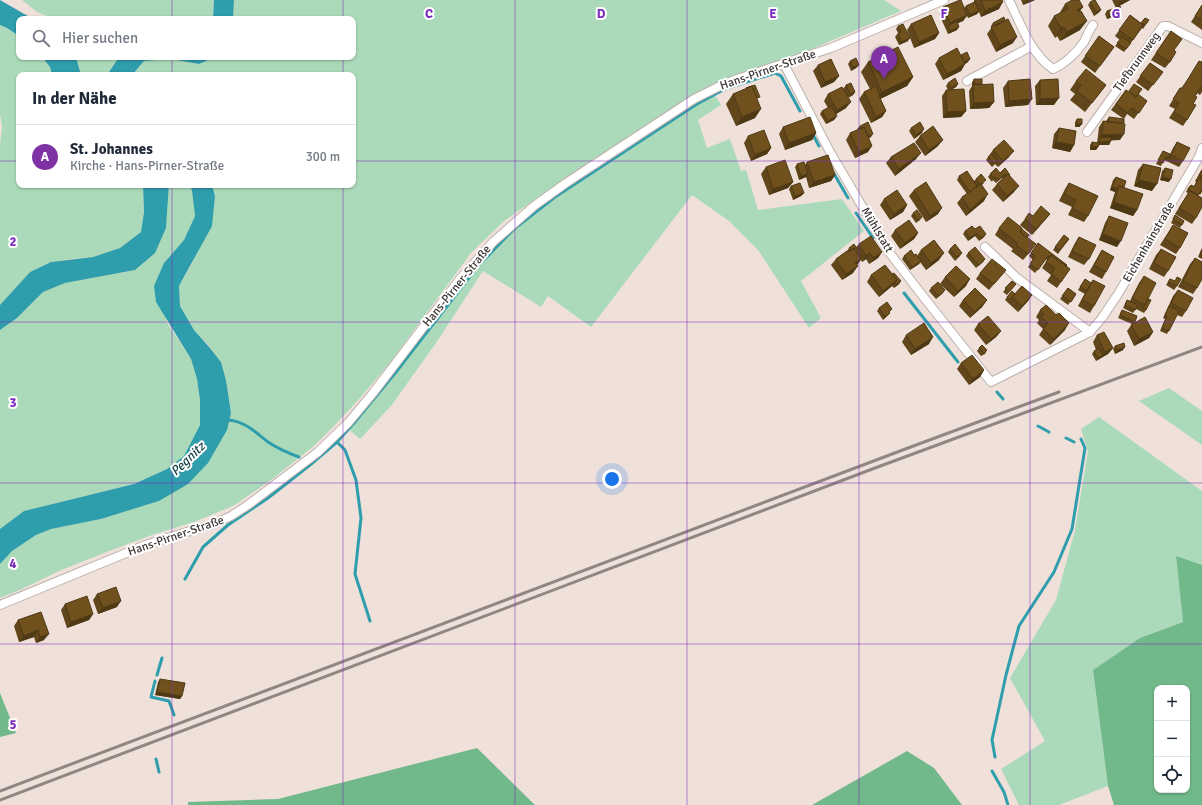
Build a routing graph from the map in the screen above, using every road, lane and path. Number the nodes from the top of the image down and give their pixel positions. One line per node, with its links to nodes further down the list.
1 (944, 0): 6 (street, Hans-Pirner-Straße)
2 (1009, 0): 5 (street)
3 (1093, 25): 5 (street)
4 (1202, 43): 8 (street, Tiefbrunnweg)
5 (1032, 46): 7 (street)
6 (784, 64): 13 (street, Mühlstatt); 14 (street, Hans-Pirner-Straße)
7 (967, 81)
8 (1087, 132)
9 (1202, 148): 10 (street, Eichenhainstraße)
10 (1200, 158): 12 (street, Eichenhainstraße)
11 (985, 248): 12 (street)
12 (1090, 332): 13 (street, Eichenhainstraße)
13 (991, 382)
14 (0, 605)

